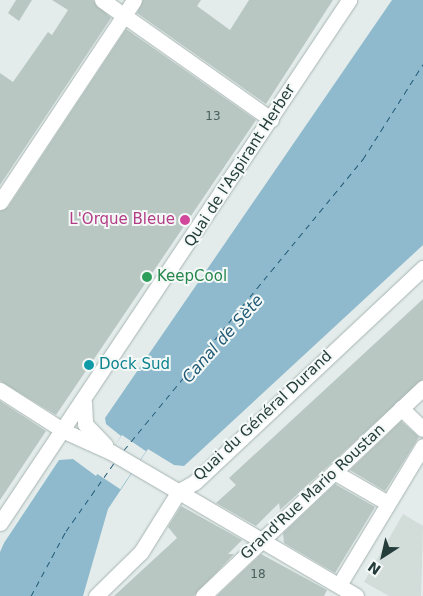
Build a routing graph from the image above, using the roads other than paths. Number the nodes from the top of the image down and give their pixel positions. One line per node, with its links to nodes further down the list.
1 (102, 0): 4 (street)
2 (134, 0): 4 (street)
3 (349, 0): 5 (street, Quai de l'Aspirant Herber)
4 (124, 15): 5 (street); 6 (street)
5 (271, 119): 10 (street, Quai de l'Aspirant Herber)
6 (0, 202)
7 (423, 268): 17 (street, Quai du Général Durand)
8 (423, 388): 11 (street, Grand'Rue Mario Roustan)
9 (0, 390): 13 (street)
10 (84, 402): 13 (street, Quai de l'Aspirant Herber); 15 (street)
11 (401, 408): 12 (street); 16 (street, Grand'Rue Mario Roustan)
12 (423, 430)
13 (64, 431): 15 (street); 19 (street, Quai de l'Aspirant Herber)
14 (423, 446): 18 (street)
15 (112, 452): 17 (street)
16 (334, 472): 18 (street); 20 (street, Grand'Rue Mario Roustan)
17 (178, 491): 20 (street); 22 (street, Quai du Général Durand)
18 (388, 503): 21 (street)
19 (0, 523)
20 (262, 540): 21 (street); 23 (street, Grand'Rue Mario Roustan)
21 (338, 586): 24 (street)
22 (96, 596)
23 (203, 596)
24 (356, 596)

